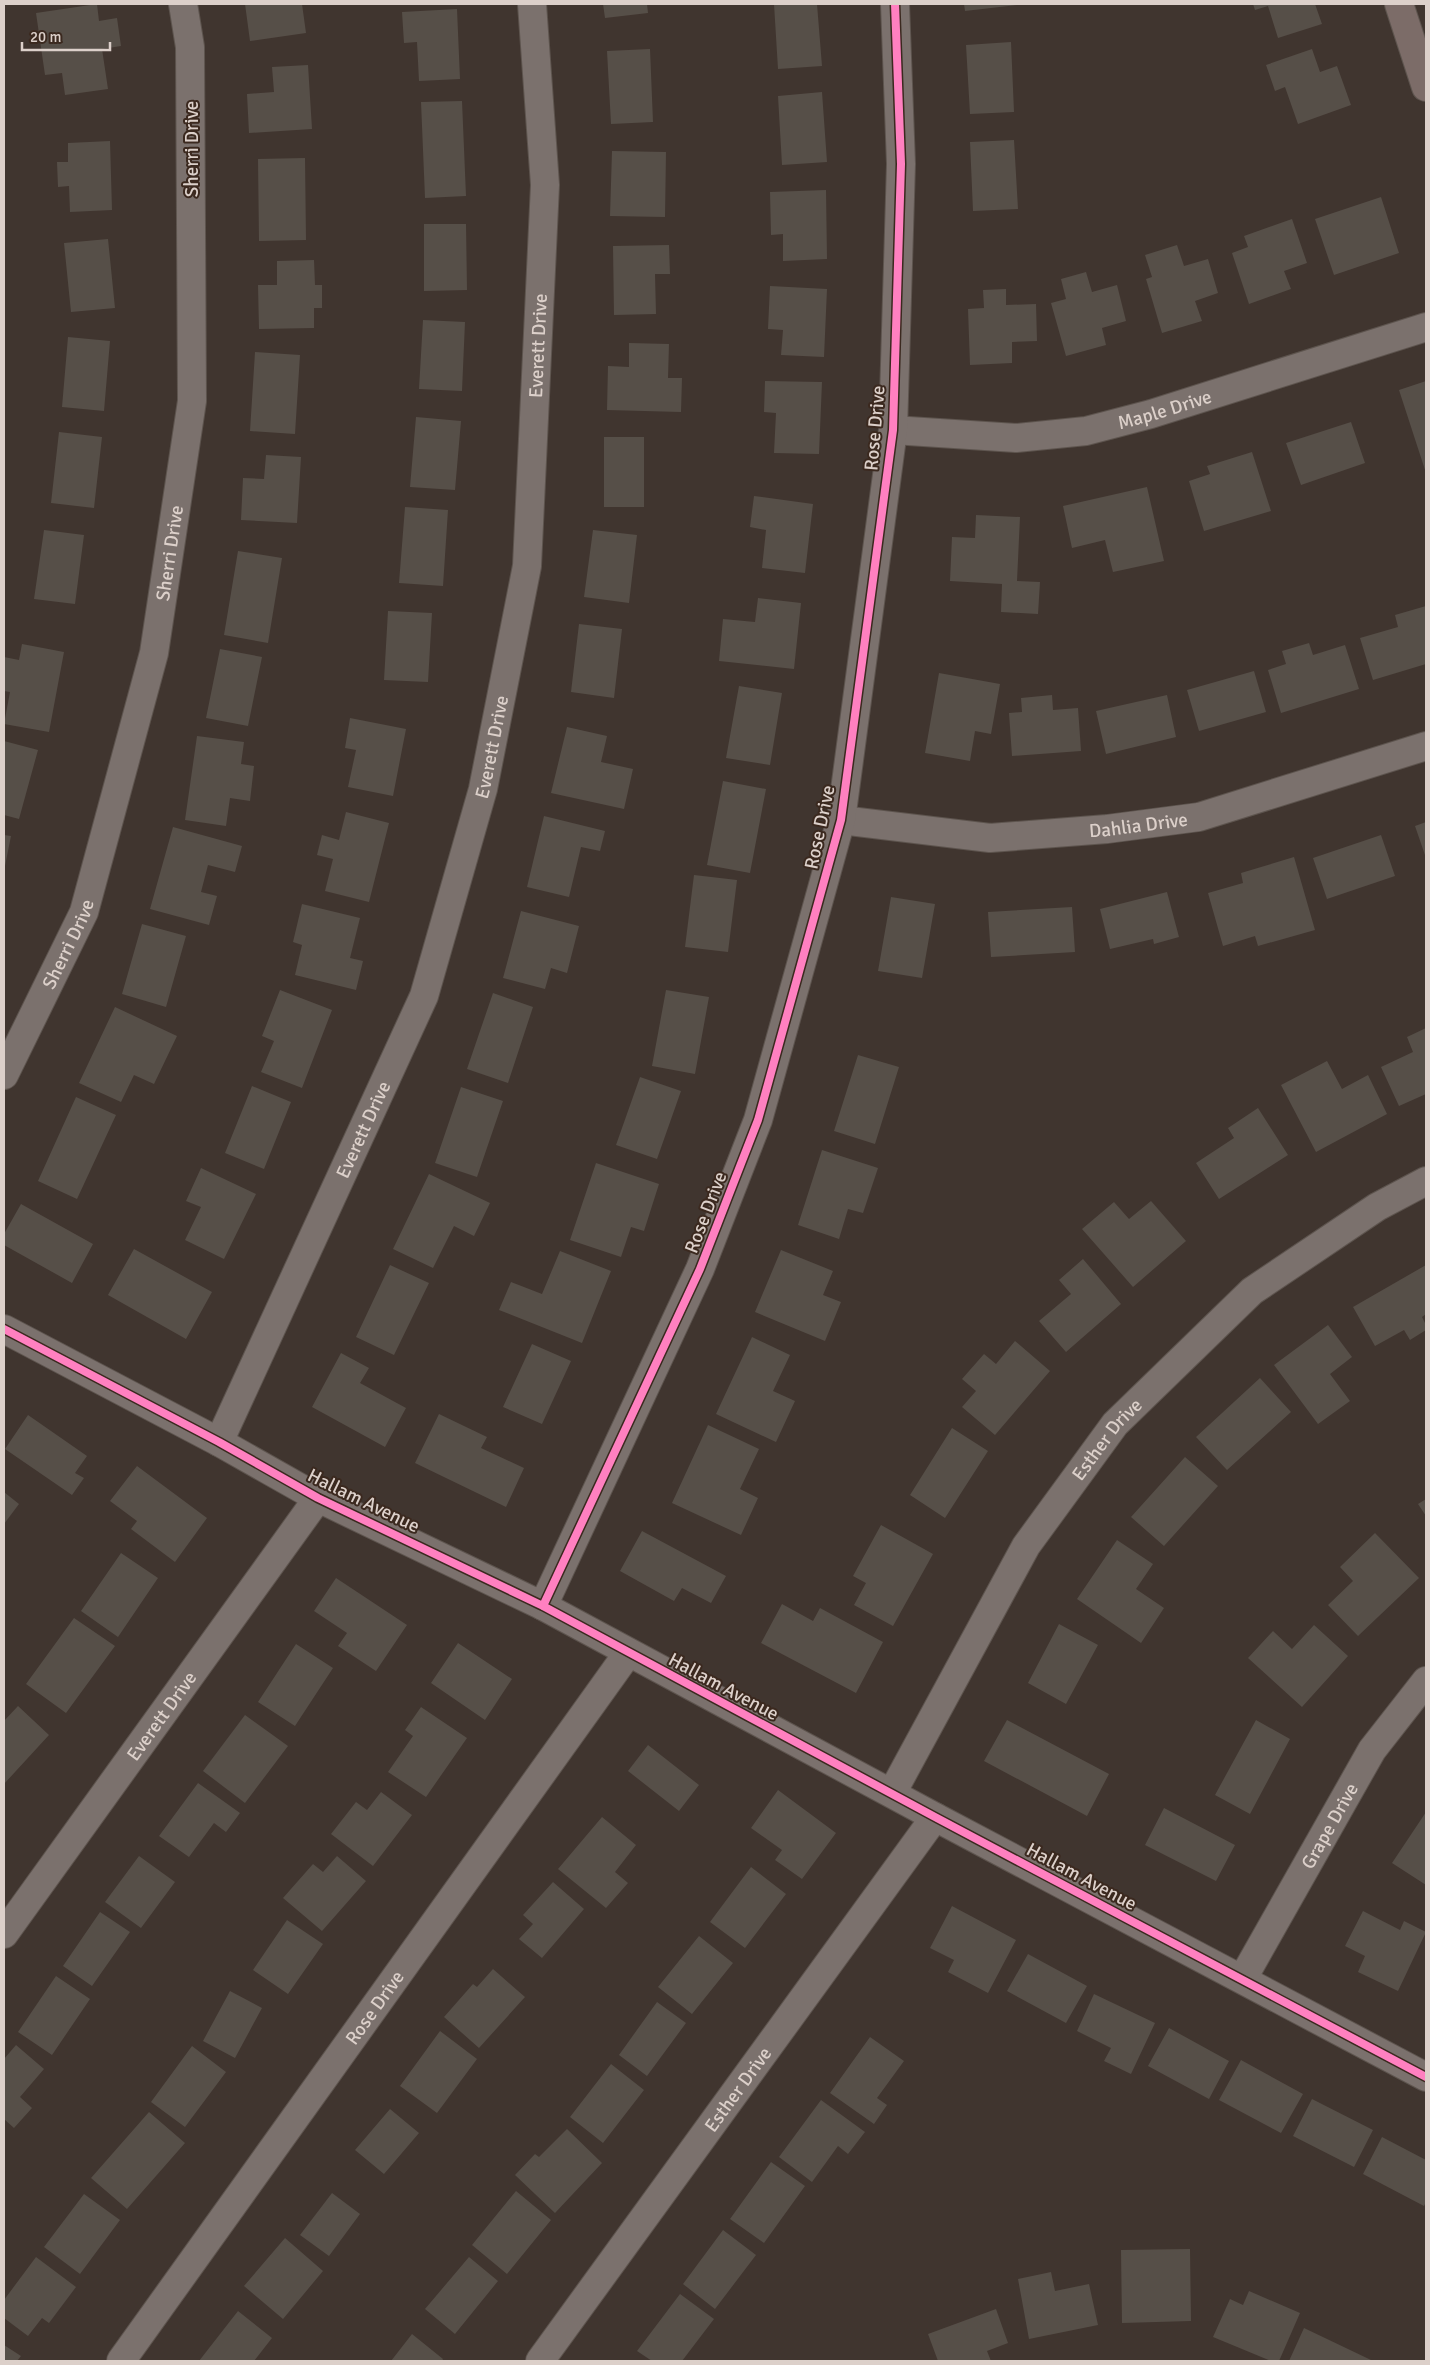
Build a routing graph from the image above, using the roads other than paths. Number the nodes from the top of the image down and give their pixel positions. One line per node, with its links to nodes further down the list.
1 (183, 4): 10 (street, Sherri Drive)
2 (532, 4): 13 (street, Everett Drive)
3 (895, 4): 7 (street, Rose Drive)
4 (1399, 4): 5 (main road)
5 (1426, 87)
6 (1426, 327): 7 (street, Maple Drive)
7 (893, 430): 9 (street, Rose Drive)
8 (1426, 746): 9 (street, Dahlia Drive)
9 (841, 820): 15 (street, Rose Drive)
10 (4, 1074)
11 (1426, 1181): 18 (street, Esther Drive)
12 (5, 1333): 13 (street, Hallam Avenue)
13 (219, 1442): 14 (street, Hallam Avenue)
14 (318, 1498): 15 (street, Hallam Avenue); 20 (street, Everett Drive)
15 (543, 1606): 16 (street, Hallam Avenue)
16 (628, 1653): 18 (street, Hallam Avenue); 23 (street, Rose Drive)
17 (1426, 1681): 21 (street, Grape Drive)
18 (892, 1793): 19 (street, Hallam Avenue)
19 (935, 1817): 21 (street, Hallam Avenue); 24 (street, Esther Drive)
20 (4, 1934)
21 (1243, 1978): 22 (street, Hallam Avenue)
22 (1426, 2077)
23 (122, 2361)
24 (540, 2361)

